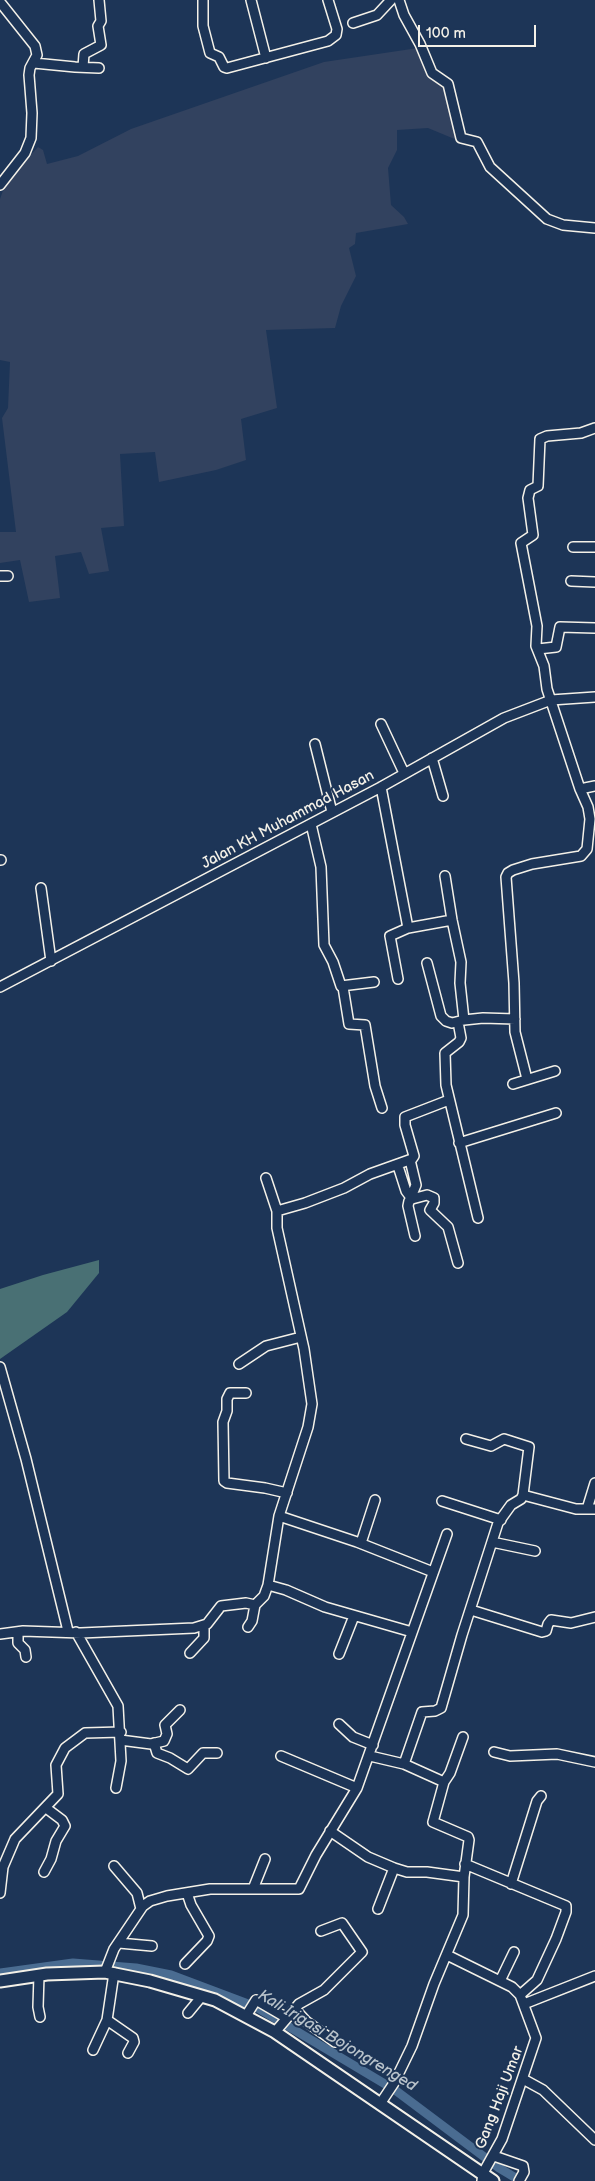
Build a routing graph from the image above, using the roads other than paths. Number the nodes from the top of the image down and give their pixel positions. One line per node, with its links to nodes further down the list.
1 (99, 0): 11 (street)
2 (203, 0): 9 (street)
3 (252, 0): 9 (street)
4 (328, 0): 9 (street)
5 (391, 0): 8 (street)
6 (399, 0): 14 (street)
7 (0, 3): 10 (street)
8 (353, 23)
9 (266, 58)
10 (34, 63): 11 (street); 13 (street)
11 (83, 67): 12 (street)
12 (99, 68)
13 (0, 185)
14 (595, 228)
15 (595, 428): 21 (street)
16 (595, 546): 17 (street)
17 (573, 547)
18 (571, 581): 19 (street)
19 (595, 582)
20 (595, 628): 21 (street)
21 (538, 649): 23 (street)
22 (595, 697): 23 (street, Jalan KH Muhammad Hasan)
23 (551, 700): 26 (street, Jalan KH Muhammad Hasan); 30 (street)
24 (381, 724): 27 (street)
25 (315, 744): 32 (street)
26 (432, 758): 27 (street, Jalan KH Muhammad Hasan); 31 (street)
27 (404, 773): 29 (street, Jalan KH Muhammad Hasan)
28 (595, 786): 30 (street)
29 (382, 787): 32 (street, Jalan KH Muhammad Hasan); 37 (street)
30 (580, 789): 44 (street)
31 (443, 796)
32 (332, 812): 33 (street, Jalan KH Muhammad Hasan)
33 (311, 824): 38 (street, Jalan KH Muhammad Hasan); 43 (street)
34 (445, 876): 36 (street)
35 (41, 888): 38 (street)
36 (452, 920): 37 (street); 45 (street)
37 (408, 928): 40 (street)
38 (51, 961): 42 (street, Jalan KH Muhammad Hasan)
39 (427, 962): 45 (street)
40 (398, 979)
41 (374, 982): 43 (street)
42 (0, 987)
43 (343, 987): 50 (street)
44 (515, 1019): 45 (street); 47 (street)
45 (462, 1021): 49 (street)
46 (555, 1071): 47 (street)
47 (527, 1079): 48 (street)
48 (513, 1084)
49 (449, 1100): 52 (street); 53 (street)
50 (382, 1108)
51 (556, 1113): 52 (street)
52 (459, 1143): 58 (street)
53 (410, 1160): 54 (street); 56 (street)
54 (398, 1166): 56 (street); 57 (street)
55 (266, 1178): 57 (street)
56 (411, 1198): 59 (street); 60 (street)
57 (277, 1211): 61 (street)
58 (478, 1218)
59 (415, 1236)
60 (458, 1263)
61 (301, 1337): 62 (street); 67 (street)
62 (239, 1364)
63 (0, 1368): 87 (street)
64 (246, 1393): 67 (street)
65 (466, 1439): 68 (street)
66 (595, 1483): 71 (street)
67 (287, 1493): 72 (street)
68 (523, 1495): 71 (street); 73 (street)
69 (375, 1500): 76 (street)
70 (442, 1501): 73 (street)
71 (591, 1509)
72 (279, 1516): 76 (street); 79 (street)
73 (501, 1520): 75 (street)
74 (447, 1534): 78 (street)
75 (492, 1542): 77 (street); 81 (street)
76 (361, 1543): 78 (street)
77 (535, 1551)
78 (433, 1572): 88 (street)
79 (268, 1585): 80 (street); 82 (street)
80 (255, 1605): 84 (street); 85 (street)
81 (471, 1610): 83 (street); 104 (street)
82 (354, 1616): 88 (street); 91 (street)
83 (595, 1617)
84 (204, 1626): 87 (street); 90 (street)
85 (248, 1627)
86 (18, 1632): 87 (street); 89 (street); 92 (street)
87 (72, 1632): 95 (street)
88 (412, 1632): 98 (street)
89 (0, 1634)
90 (190, 1653)
91 (339, 1654)
92 (26, 1657)
93 (180, 1710): 97 (street)
94 (339, 1724): 98 (street)
95 (120, 1736): 97 (street); 106 (street); 109 (street)
96 (463, 1737): 105 (street)
97 (154, 1743): 100 (street)
98 (374, 1745): 102 (street)
99 (494, 1752): 103 (street)
100 (217, 1753)
101 (281, 1756): 107 (street)
102 (370, 1756): 104 (street); 107 (street)
103 (595, 1762)
104 (404, 1764): 105 (street)
105 (444, 1782): 112 (street)
106 (116, 1788)
107 (357, 1788): 110 (street)
108 (541, 1796): 117 (street)
109 (46, 1808): 115 (street); 119 (street)
110 (330, 1831): 114 (street); 118 (street)
111 (265, 1859): 118 (street)
112 (465, 1864): 116 (street); 117 (street)
113 (114, 1866): 121 (street)
114 (394, 1868): 116 (street); 122 (street)
115 (44, 1872)
116 (464, 1877): 127 (street)
117 (511, 1884): 135 (street)
118 (253, 1889): 120 (street)
119 (0, 1893)
120 (187, 1893): 121 (street); 128 (street)
121 (140, 1909): 124 (street)
122 (378, 1909)
123 (321, 1931): 136 (street)
124 (116, 1946): 125 (street); 129 (street)
125 (152, 1946)
126 (514, 1952): 133 (street)
127 (447, 1955): 133 (street); 147 (street)
128 (185, 1964)
129 (109, 1971): 130 (main road); 134 (main road); 141 (street)
130 (39, 1975): 132 (main road); 139 (street)
131 (595, 1976): 135 (street)
132 (0, 1981)
133 (500, 1981): 135 (street)
134 (202, 1996): 137 (street); 138 (main road)
135 (522, 1999): 146 (street, Gang Haji Umar)
136 (295, 2010): 140 (street); 143 (street)
137 (188, 2013)
138 (248, 2014): 140 (street); 142 (main road)
139 (40, 2016)
140 (286, 2018): 142 (street)
141 (107, 2020): 144 (street); 145 (street)
142 (277, 2030): 147 (main road)
143 (335, 2042)
144 (93, 2050)
145 (128, 2053)
146 (523, 2078): 148 (street); 149 (street, Gang Haji Umar)
147 (381, 2102): 149 (main road)
148 (595, 2140)
149 (487, 2167): 150 (street); 151 (main road)
150 (520, 2179)
151 (493, 2181)

